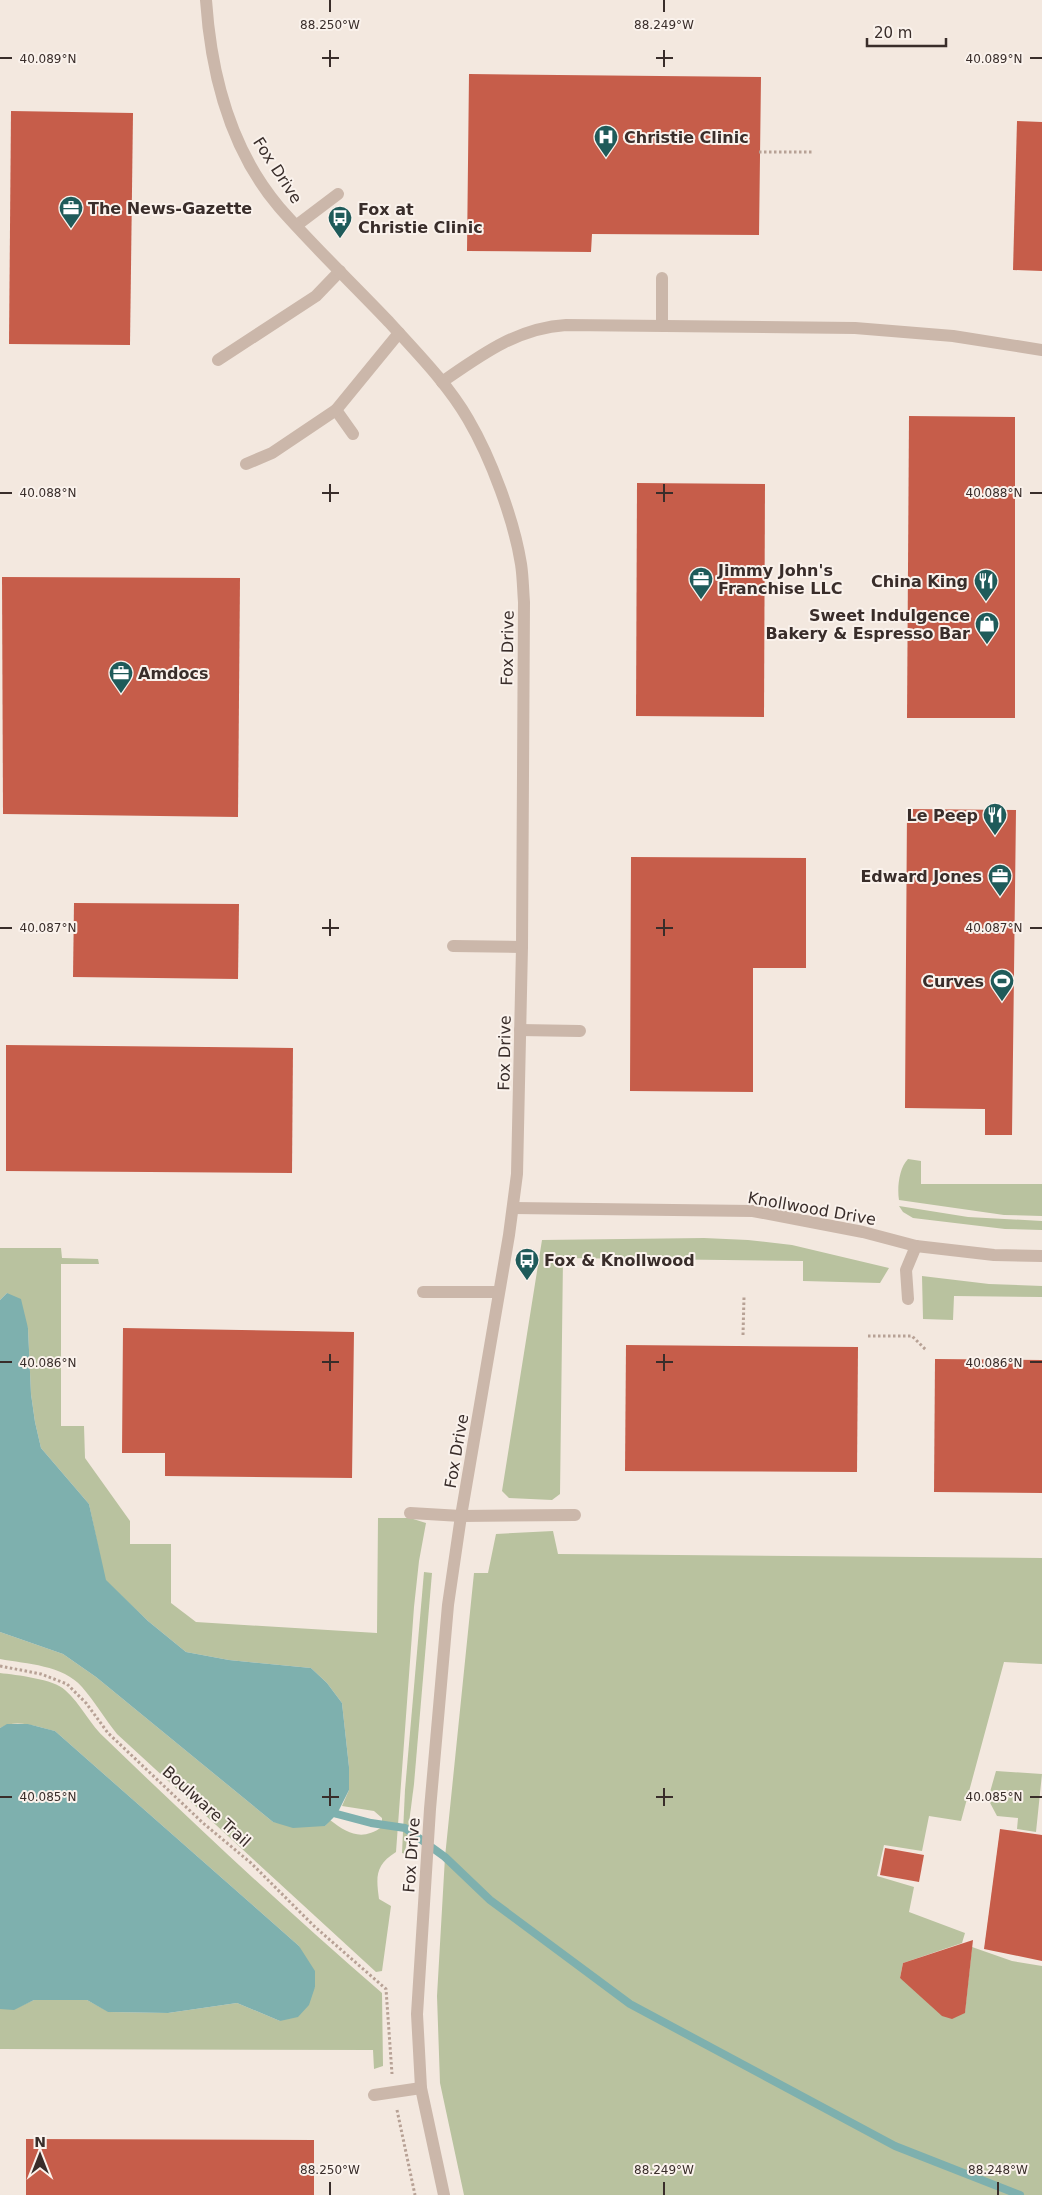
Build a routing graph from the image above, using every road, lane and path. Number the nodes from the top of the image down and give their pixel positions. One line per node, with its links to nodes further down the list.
1 (206, 0): 5 (street, Fox Drive)
2 (759, 152): 3 (path)
3 (814, 152)
4 (338, 194): 5 (street)
5 (297, 225): 6 (street, Fox Drive)
6 (340, 271): 9 (street, Fox Drive); 11 (street)
7 (662, 278): 8 (street)
8 (662, 325): 10 (street); 12 (street)
9 (399, 333): 12 (street, Fox Drive); 13 (street)
10 (1042, 350)
11 (218, 360)
12 (442, 382): 17 (street, Fox Drive)
13 (336, 410): 14 (street); 15 (street)
14 (353, 434)
15 (246, 464)
16 (453, 946): 17 (street)
17 (522, 947): 18 (street, Fox Drive)
18 (520, 1030): 19 (street); 20 (street, Fox Drive)
19 (580, 1031)
20 (514, 1208): 21 (street, Knollwood Drive); 24 (street, Fox Drive)
21 (916, 1246): 22 (street, Knollwood Drive); 26 (street)
22 (1042, 1256)
23 (423, 1292): 24 (street)
24 (498, 1292): 32 (street, Fox Drive)
25 (744, 1297): 27 (path)
26 (908, 1299)
27 (743, 1335)
28 (868, 1336): 29 (path)
29 (926, 1350)
30 (410, 1513): 32 (street)
31 (575, 1515): 32 (street)
32 (461, 1516): 34 (street, Fox Drive)
33 (0, 1666): 35 (path, Boulware Trail)
34 (421, 2088): 35 (street); 38 (street, Fox Drive)
35 (393, 2093): 36 (street); 37 (path)
36 (374, 2095)
37 (415, 2195)
38 (444, 2195)

